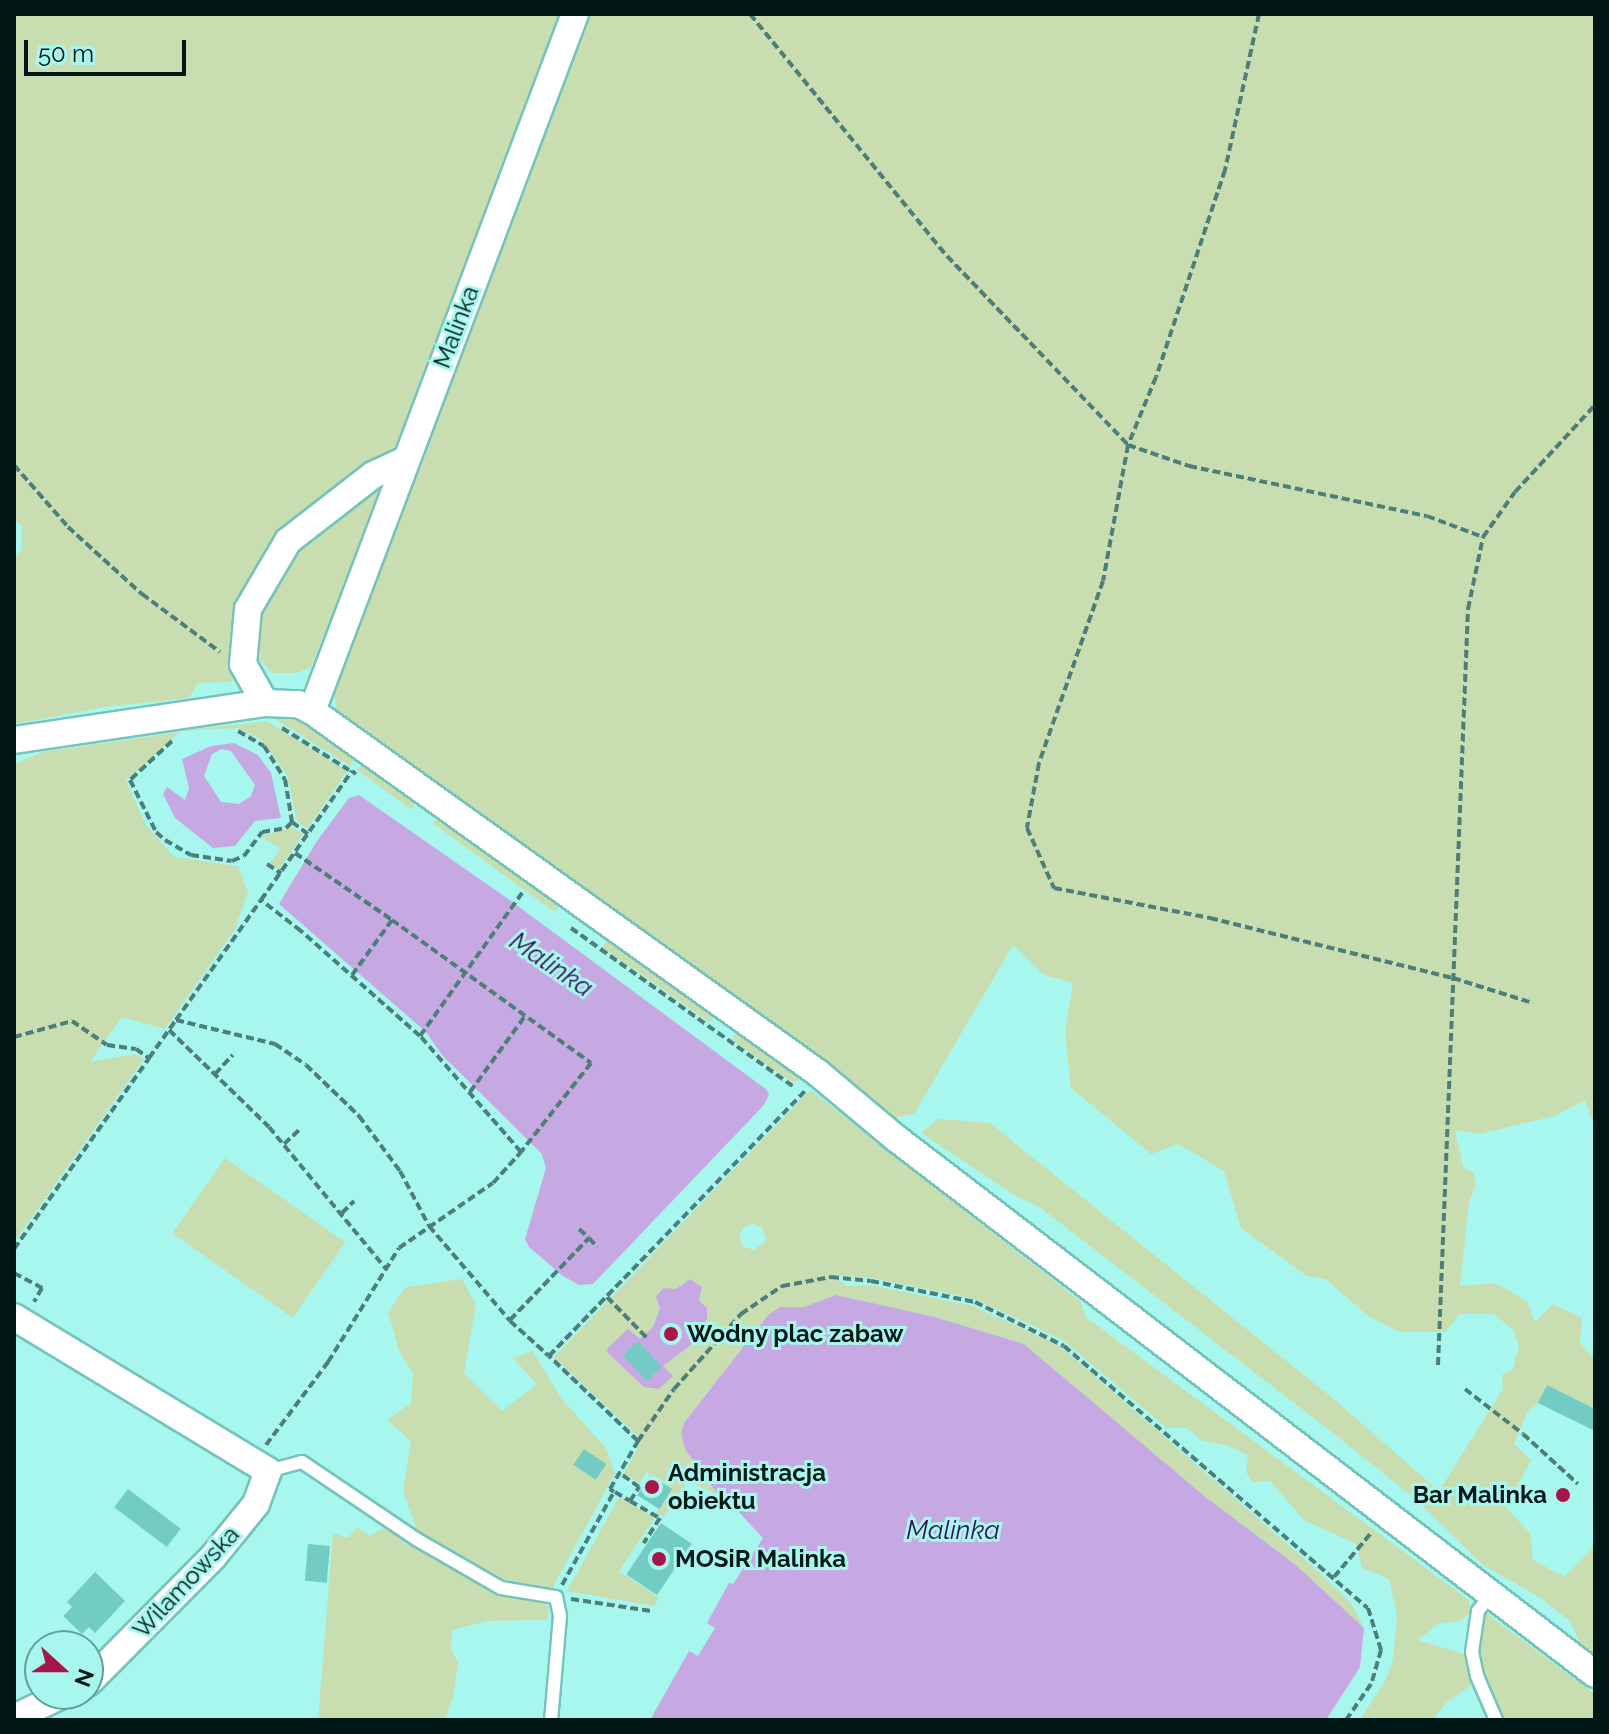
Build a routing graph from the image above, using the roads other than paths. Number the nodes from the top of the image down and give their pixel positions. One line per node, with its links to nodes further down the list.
1 (575, 14): 2 (street, Malinka)
2 (405, 460): 3 (street); 4 (street, Malinka)
3 (265, 703): 4 (street); 5 (street)
4 (312, 711): 8 (street)
5 (14, 740)
6 (14, 1317): 7 (street)
7 (268, 1471): 9 (street, Wilamowska); 11 (lane)
8 (1490, 1596): 10 (street); 12 (lane)
9 (104, 1667)
10 (1595, 1674)
11 (551, 1720)
12 (1496, 1720)

